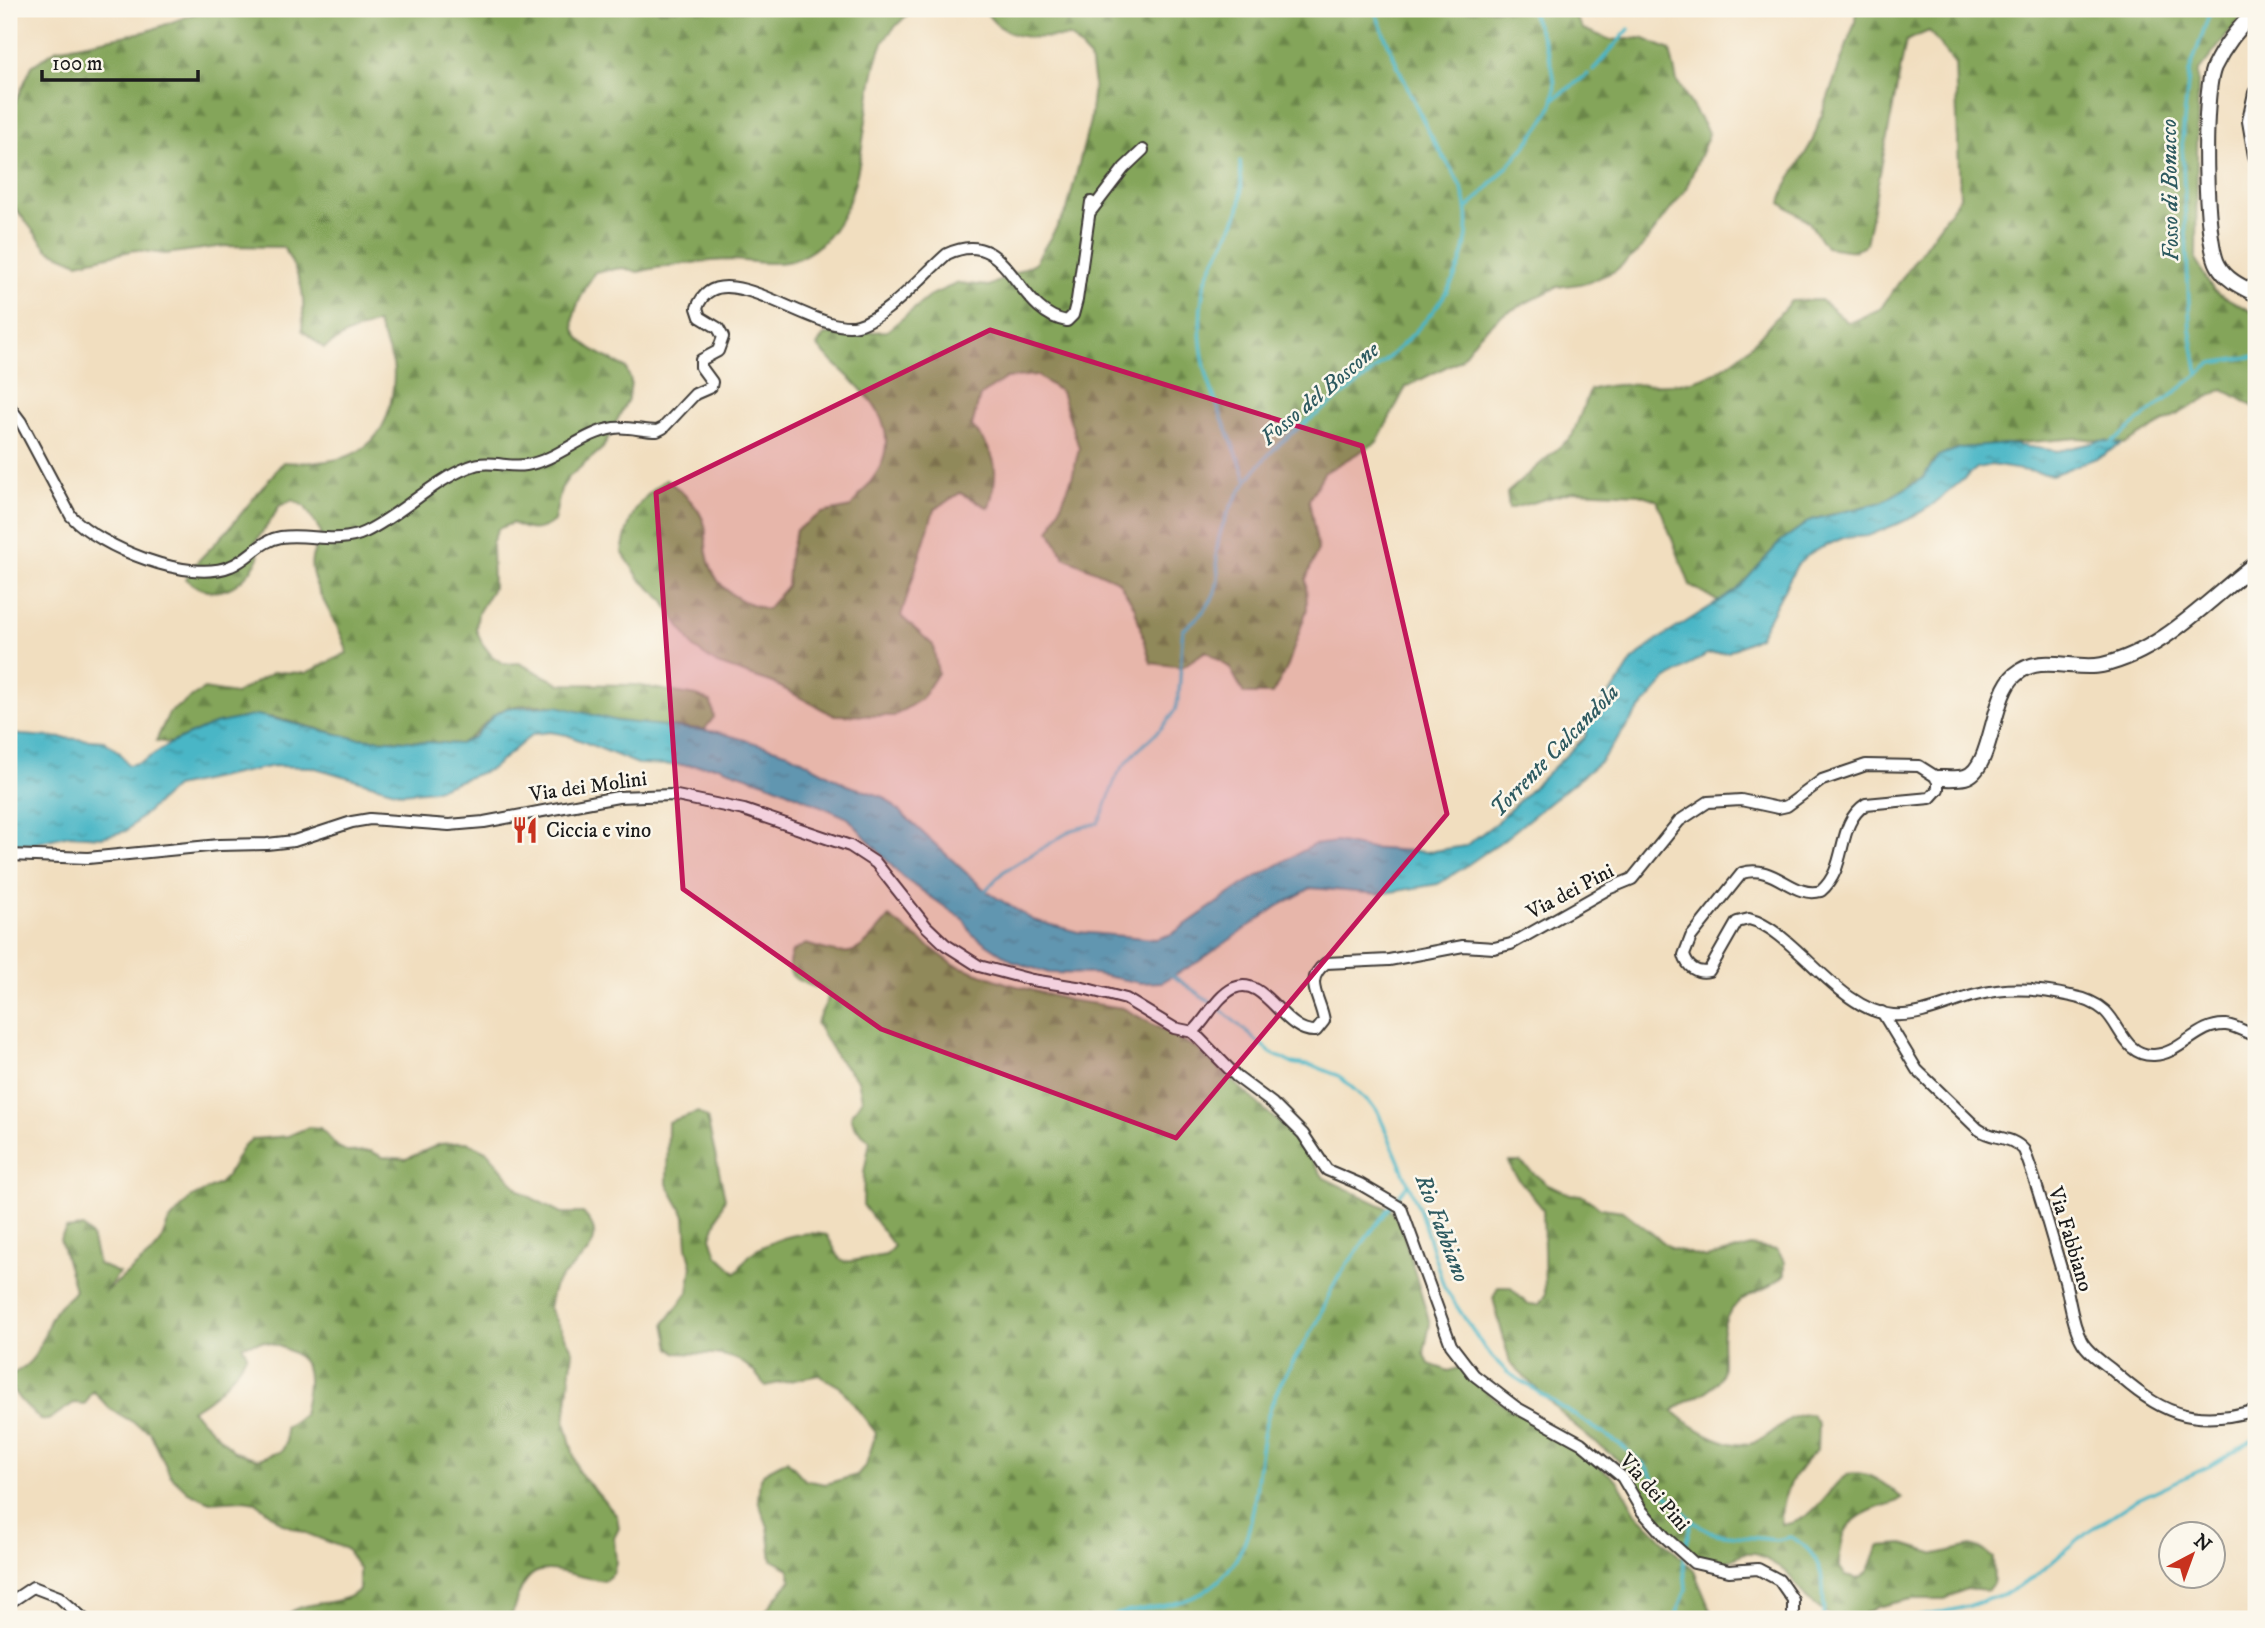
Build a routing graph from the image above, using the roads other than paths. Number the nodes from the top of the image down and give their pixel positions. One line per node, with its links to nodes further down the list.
1 (2256, 11): 5 (main road)
2 (2256, 93): 4 (main road)
3 (1143, 150): 6 (street)
4 (2256, 156)
5 (2256, 294)
6 (9, 406)
7 (2254, 565): 8 (main road)
8 (1938, 778): 10 (street); 11 (street, Via dei Pini)
9 (9, 855): 11 (street, Via dei Molini)
10 (1882, 1012): 12 (street); 13 (street, Via Fabbiano)
11 (1194, 1030): 16 (street, Via dei Pini)
12 (2256, 1036)
13 (2256, 1410)
14 (9, 1603): 15 (street)
15 (84, 1619)
16 (1793, 1619)

